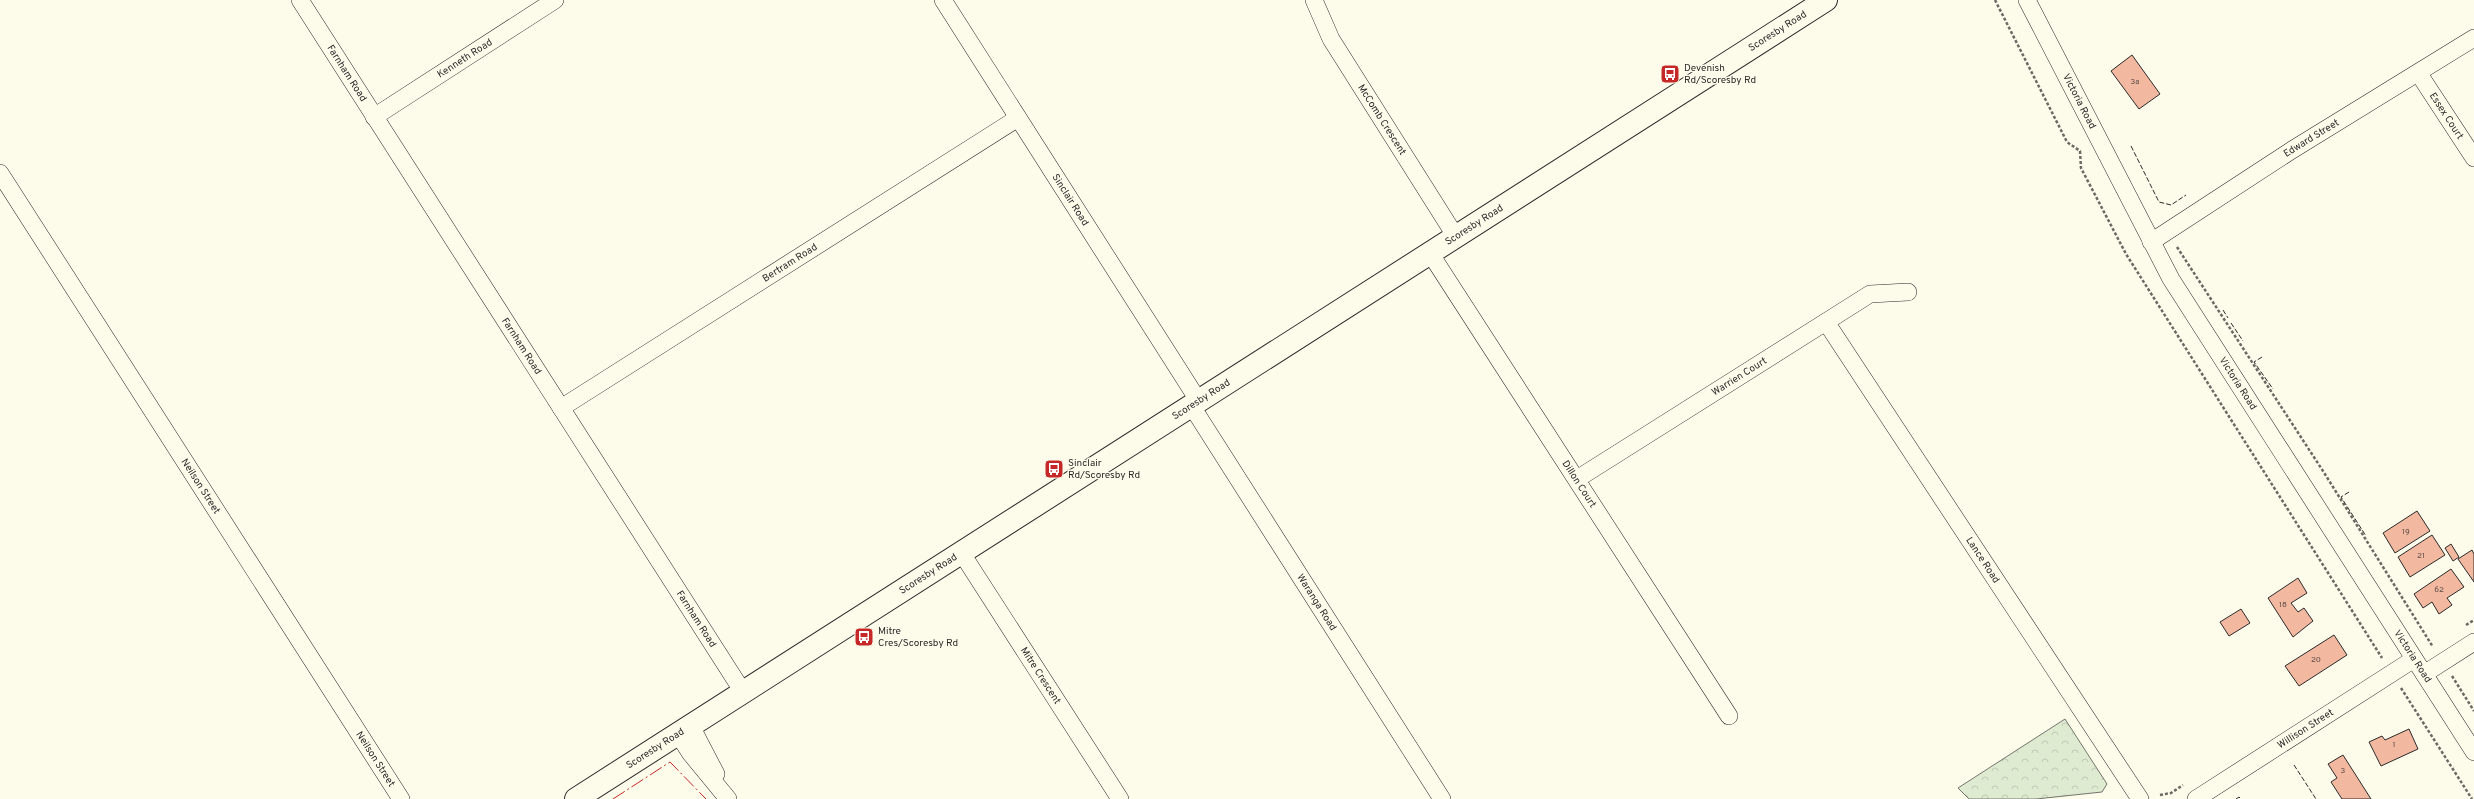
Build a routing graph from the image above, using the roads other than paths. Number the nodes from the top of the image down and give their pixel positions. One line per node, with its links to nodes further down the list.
1 (300, 0): 9 (street, Farnham Road)
2 (555, 0): 9 (street, Kenneth Road)
3 (943, 0): 10 (street, Sinclair Road)
4 (1314, 0): 13 (street, McComb Crescent)
5 (1826, 0): 13 (main road, Scoresby Road)
6 (2027, 0): 14 (street, Victoria Road)
7 (2474, 38): 8 (street, Edward Street)
8 (2419, 74): 11 (street, Essex Court); 14 (street, Edward Street)
9 (374, 117): 19 (street, Farnham Road)
10 (1018, 118): 18 (street, Sinclair Road); 19 (street, Bertram Road)
11 (2474, 158)
12 (0, 174): 30 (street, Neilson Street)
13 (1456, 237): 15 (main road, Scoresby Road)
14 (2151, 242): 23 (street, Victoria Road)
15 (1430, 253): 18 (main road, Scoresby Road); 20 (street, Dillon Court)
16 (1908, 292): 17 (street, Warrien Court)
17 (1826, 322): 20 (street, Warrien Court); 34 (street, Lance Road)
18 (1195, 403): 21 (main road, Scoresby Road); 33 (street, Waranga Road)
19 (561, 408): 25 (street, Farnham Road)
20 (1577, 479): 26 (street, Dillon Court)
21 (961, 552): 25 (main road, Scoresby Road); 32 (street, Mitre Crescent)
22 (2474, 642): 24 (street)
23 (2414, 659): 24 (street, Victoria Road); 35 (street, Willison Street)
24 (2424, 674): 28 (street, Victoria Road)
25 (743, 692): 27 (main road, Scoresby Road)
26 (1728, 716)
27 (684, 730): 29 (street); 31 (main road, Scoresby Road)
28 (2474, 752)
29 (727, 798)
30 (401, 799)
31 (576, 799)
32 (1120, 799)
33 (1442, 799)
34 (2140, 799)
35 (2196, 799)

